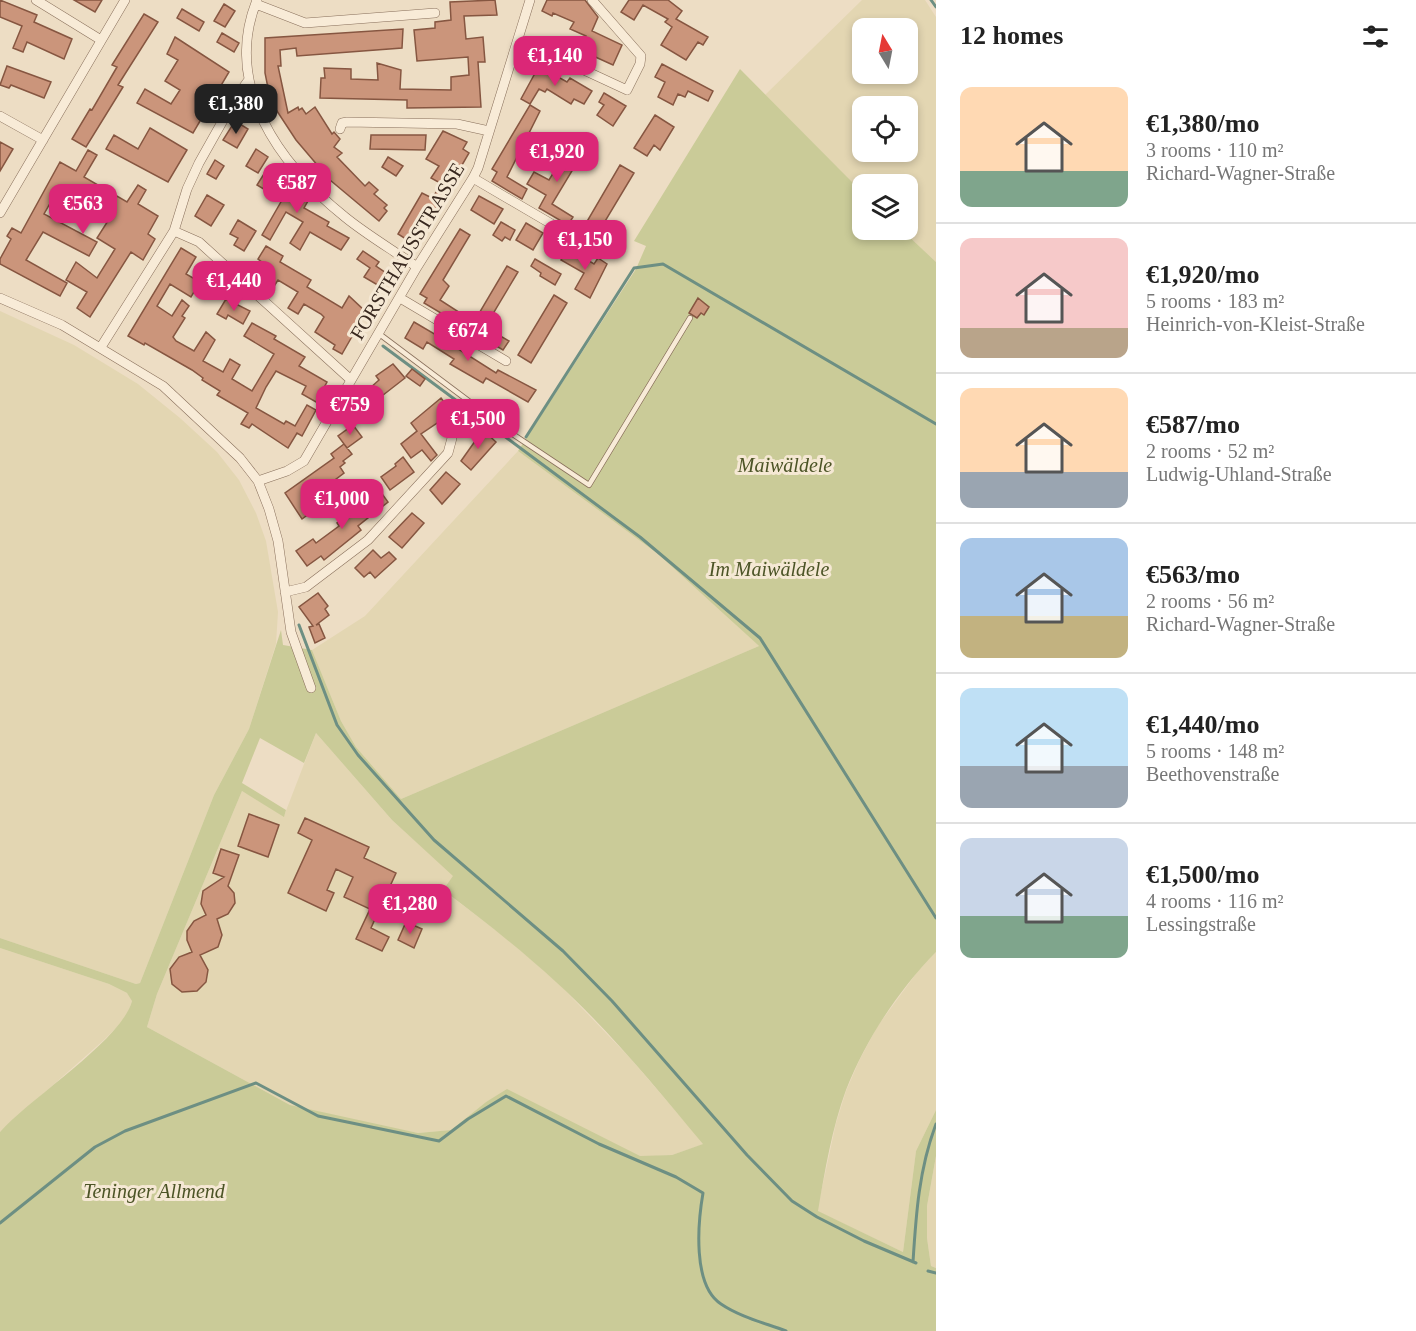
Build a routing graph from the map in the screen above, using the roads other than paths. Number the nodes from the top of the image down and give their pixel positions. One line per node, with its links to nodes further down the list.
1 (36, 0): 7 (street)
2 (125, 0): 7 (street)
3 (530, 0): 8 (street, FORSTHAUSSTRASSE)
4 (592, 0): 8 (street)
5 (256, 2): 6 (street); 9 (street)
6 (435, 13)
7 (102, 40): 13 (street)
8 (519, 40): 12 (street, FORSTHAUSSTRASSE)
9 (248, 81): 16 (street); 18 (street)
10 (0, 116): 13 (street)
11 (340, 129): 12 (street)
12 (489, 130): 14 (street, FORSTHAUSSTRASSE)
13 (43, 140): 15 (street)
14 (472, 178): 17 (street); 18 (street, FORSTHAUSSTRASSE)
15 (0, 213)
16 (174, 231): 23 (street); 25 (street)
17 (572, 236)
18 (417, 267): 20 (street, FORSTHAUSSTRASSE)
19 (0, 298): 23 (street)
20 (400, 298): 22 (street, FORSTHAUSSTRASSE); 24 (street)
21 (690, 318): 22 (lane)
22 (378, 333): 25 (street, FORSTHAUSSTRASSE)
23 (101, 347): 27 (street)
24 (506, 362)
25 (351, 380): 27 (street, FORSTHAUSSTRASSE)
26 (452, 438): 28 (street)
27 (258, 481): 28 (street)
28 (285, 592): 29 (street)
29 (312, 688)

